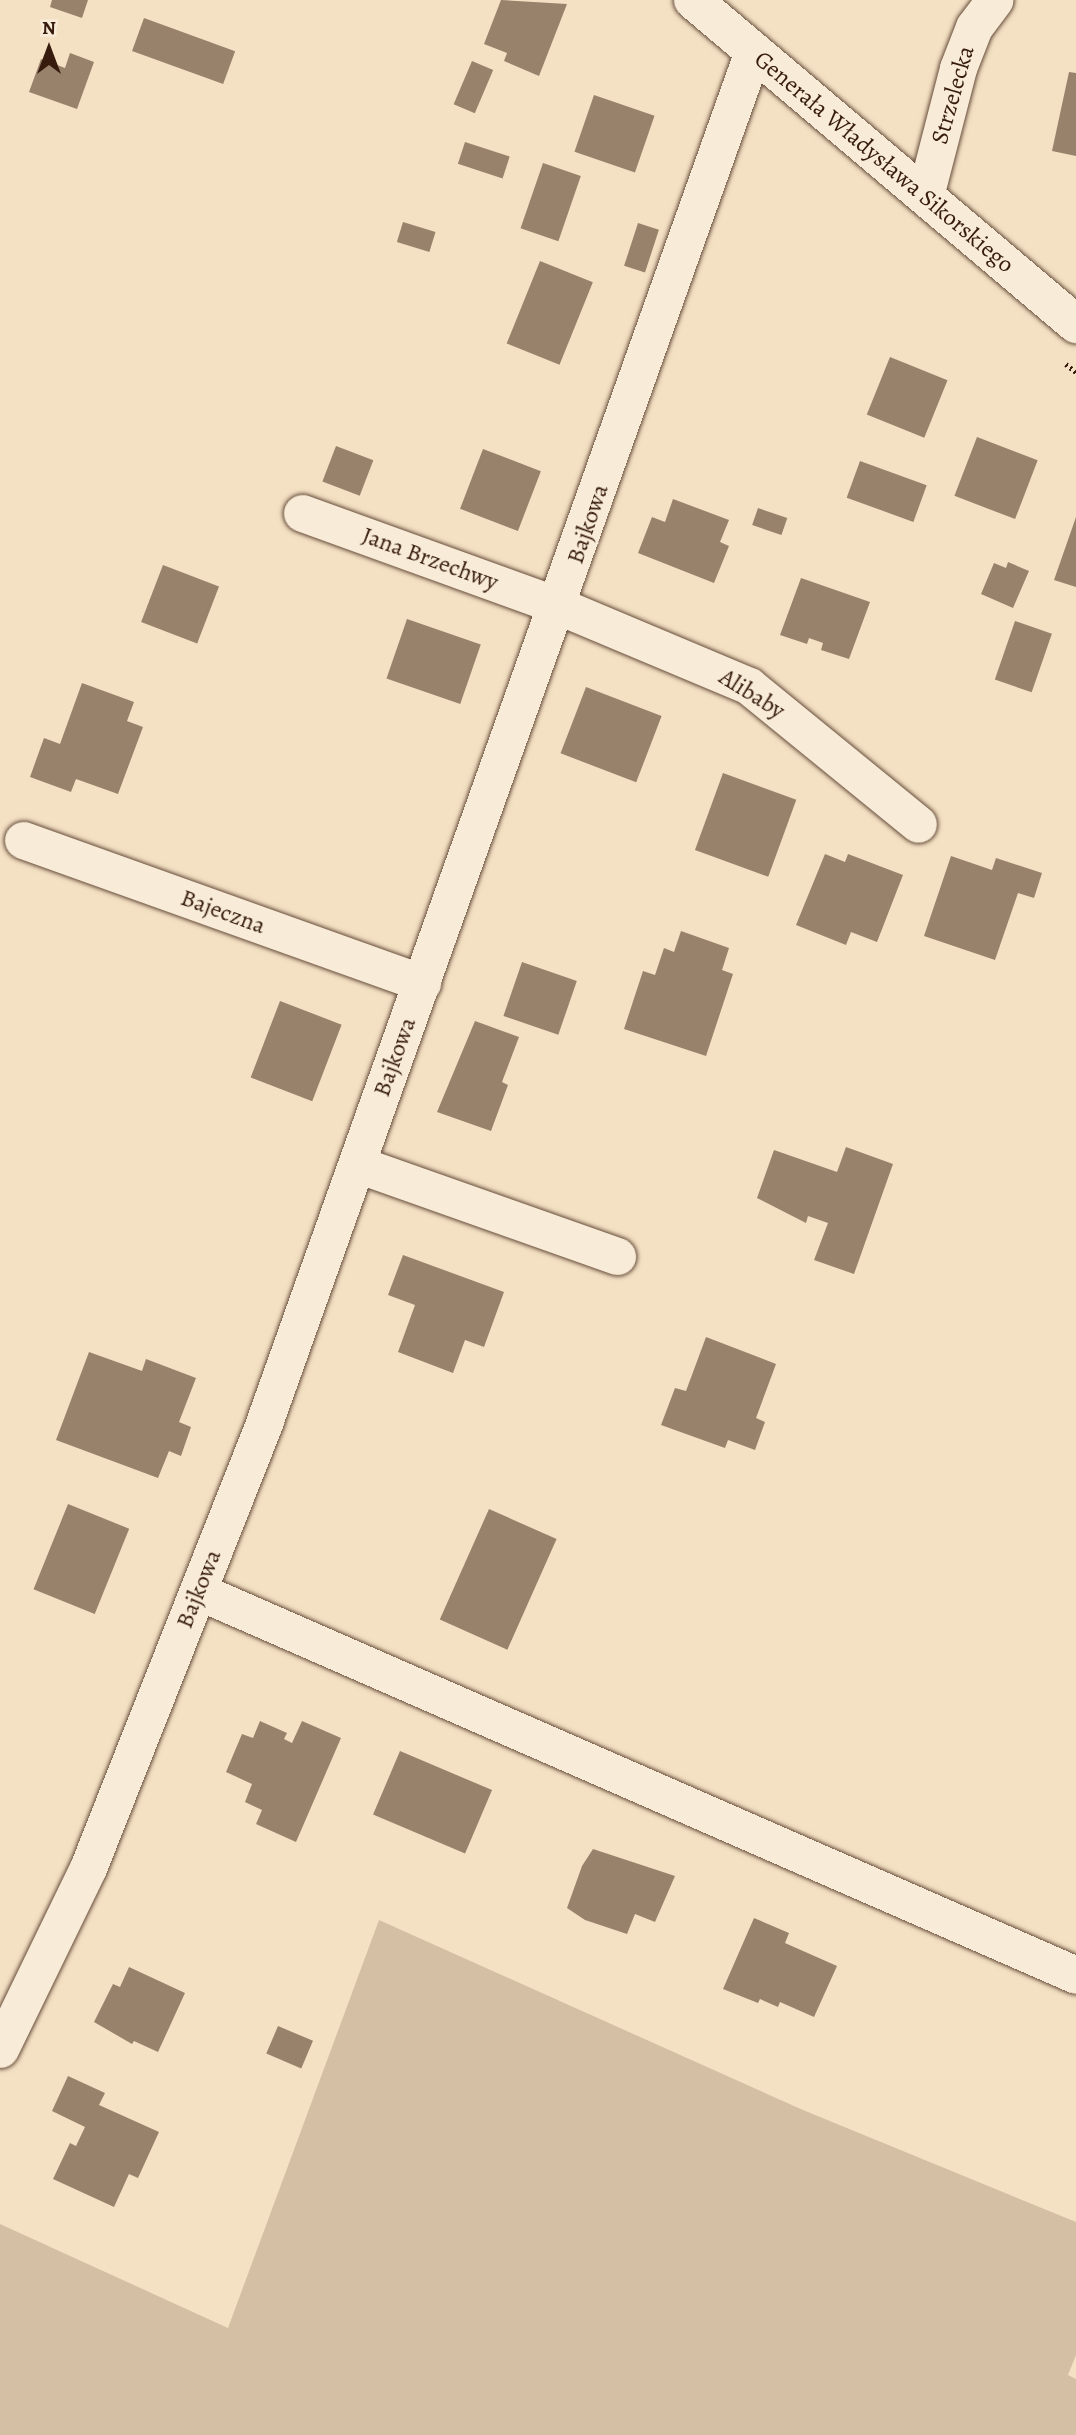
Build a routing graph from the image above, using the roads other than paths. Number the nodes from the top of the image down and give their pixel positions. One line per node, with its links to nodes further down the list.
1 (693, 0): 3 (street, Generała Władysława Sikorskiego)
2 (994, 0): 4 (street, Strzelecka)
3 (753, 51): 4 (street, Generała Władysława Sikorskiego); 7 (street, Bajkowa)
4 (925, 196): 5 (street, Generała Władysława Sikorskiego)
5 (1076, 324)
6 (302, 513): 7 (street, Jana Brzechwy)
7 (559, 606): 8 (street, Alibaby); 10 (street, Bajkowa)
8 (918, 824)
9 (23, 840): 10 (street, Bajeczna)
10 (422, 984): 11 (street, Bajkowa)
11 (357, 1164): 12 (street); 13 (street, Bajkowa)
12 (617, 1256)
13 (198, 1591): 14 (street); 15 (street, Bajkowa)
14 (1076, 1975)
15 (0, 2049)

